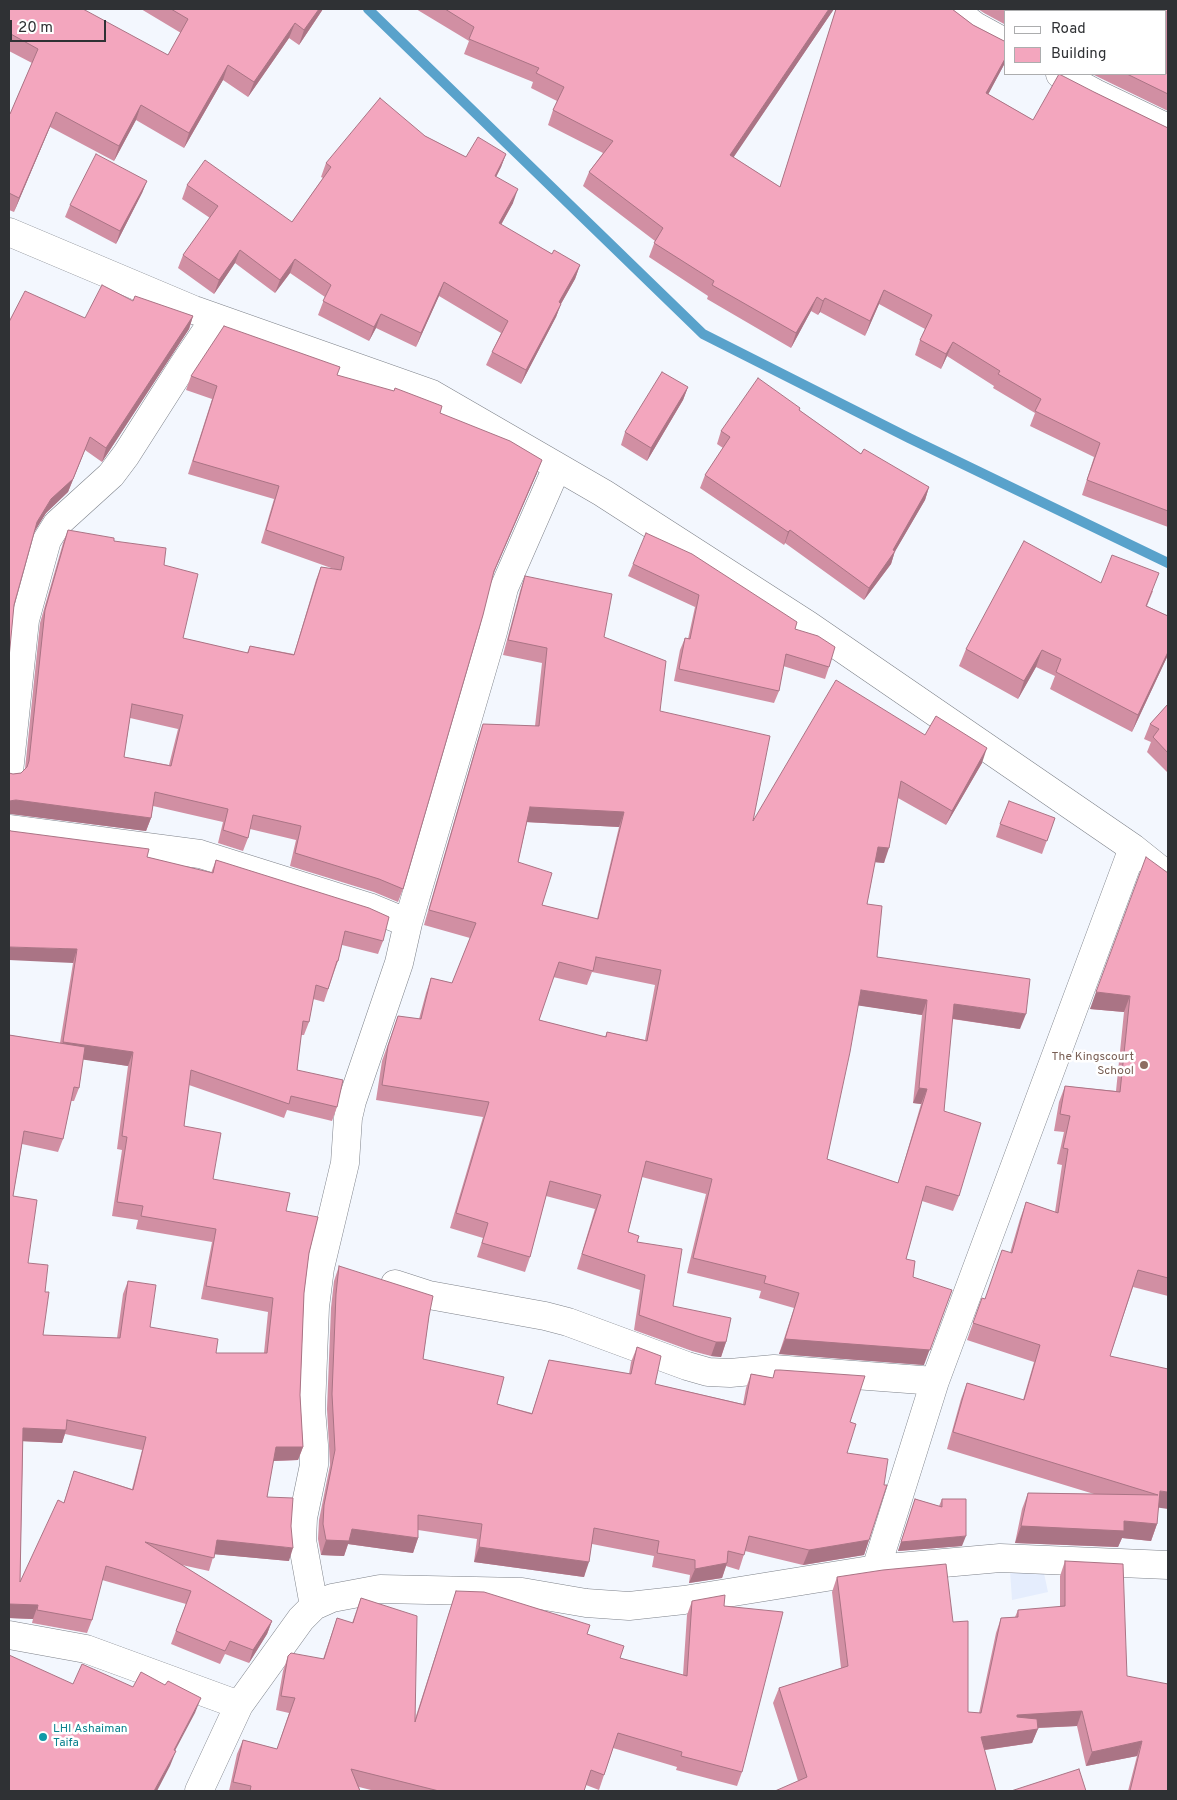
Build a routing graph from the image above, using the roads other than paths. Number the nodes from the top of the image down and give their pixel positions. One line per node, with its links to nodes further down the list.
1 (953, 9): 2 (street)
2 (1004, 42)
3 (1062, 75): 4 (street)
4 (1168, 128)
5 (9, 232): 6 (street)
6 (215, 318): 7 (street); 8 (street)
7 (557, 467): 10 (street); 12 (street)
8 (9, 772)
9 (9, 829): 12 (street)
10 (1133, 848): 11 (street); 16 (street)
11 (1168, 876)
12 (408, 923): 13 (street)
13 (322, 1261): 14 (street); 19 (street)
14 (349, 1270)
15 (376, 1278): 16 (street)
16 (935, 1381): 18 (street)
17 (1168, 1565): 18 (street)
18 (876, 1569): 19 (street)
19 (314, 1606): 21 (street)
20 (9, 1635): 21 (street)
21 (239, 1705): 22 (street)
22 (199, 1791)

